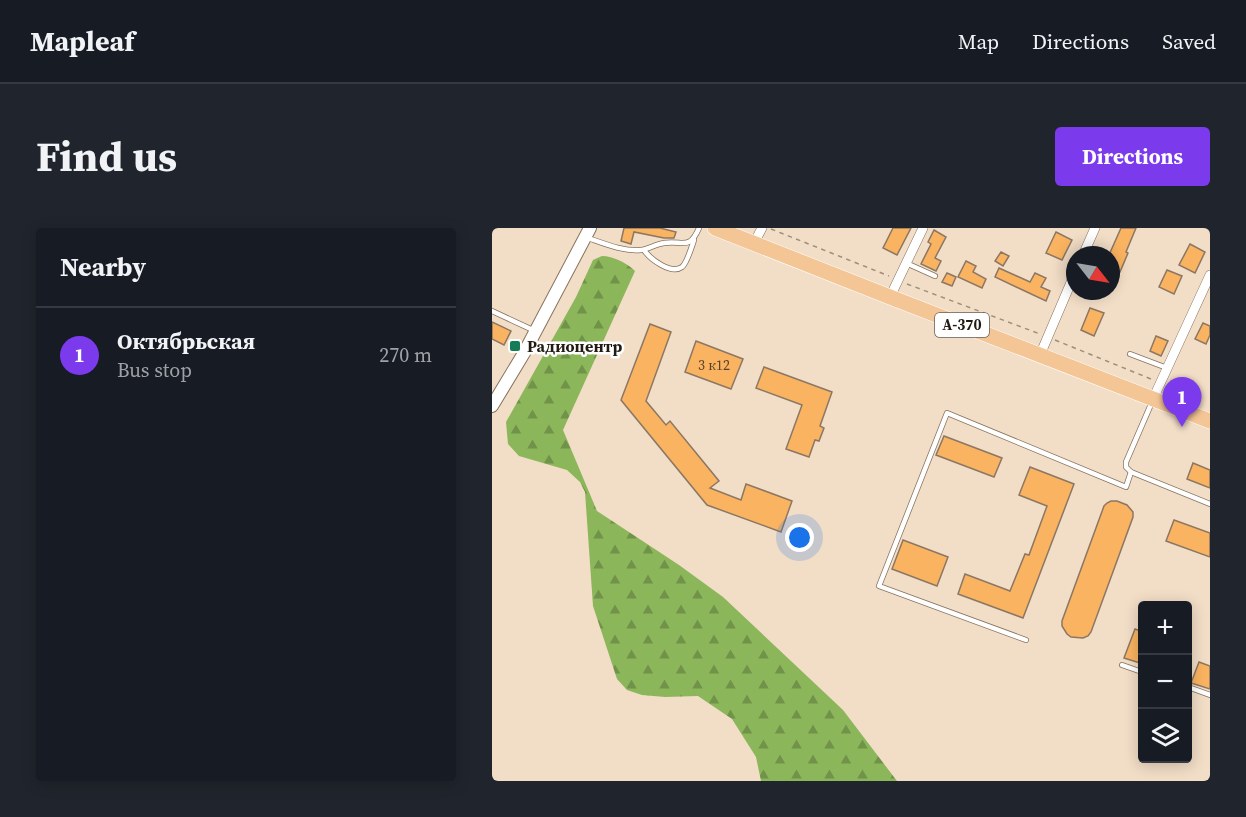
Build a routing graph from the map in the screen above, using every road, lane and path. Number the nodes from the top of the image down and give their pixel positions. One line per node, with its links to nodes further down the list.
1 (699, 228): 8 (lane)
2 (715, 228): 9 (highway, А-370)
3 (762, 228): 9 (street)
4 (768, 228): 15 (path)
5 (923, 228): 12 (street)
6 (1095, 228): 10 (street)
7 (588, 232): 11 (lane); 19 (main road)
8 (696, 237): 11 (lane); 11 (lane)
9 (754, 243): 17 (highway, А-370)
10 (1087, 246)
11 (644, 250)
12 (906, 263): 14 (lane); 15 (street)
13 (1210, 275): 23 (street)
14 (935, 276)
15 (898, 280): 17 (street); 20 (path)
16 (1066, 294): 20 (street)
17 (890, 297): 22 (highway, А-370)
18 (492, 310): 19 (lane)
19 (535, 331): 26 (main road)
20 (1047, 337): 22 (street); 24 (path)
21 (1131, 354): 23 (lane)
22 (1040, 355): 25 (highway, А-370)
23 (1167, 369): 24 (street)
24 (1161, 382): 25 (street)
25 (1153, 399): 27 (highway, А-370); 28 (lane)
26 (492, 406)
27 (1210, 421)
28 (1131, 472): 29 (lane); 30 (lane)
29 (1210, 504)
30 (1026, 640)
31 (1122, 664): 32 (lane)
32 (1138, 670)
33 (1192, 688): 34 (lane)
34 (1210, 695)

